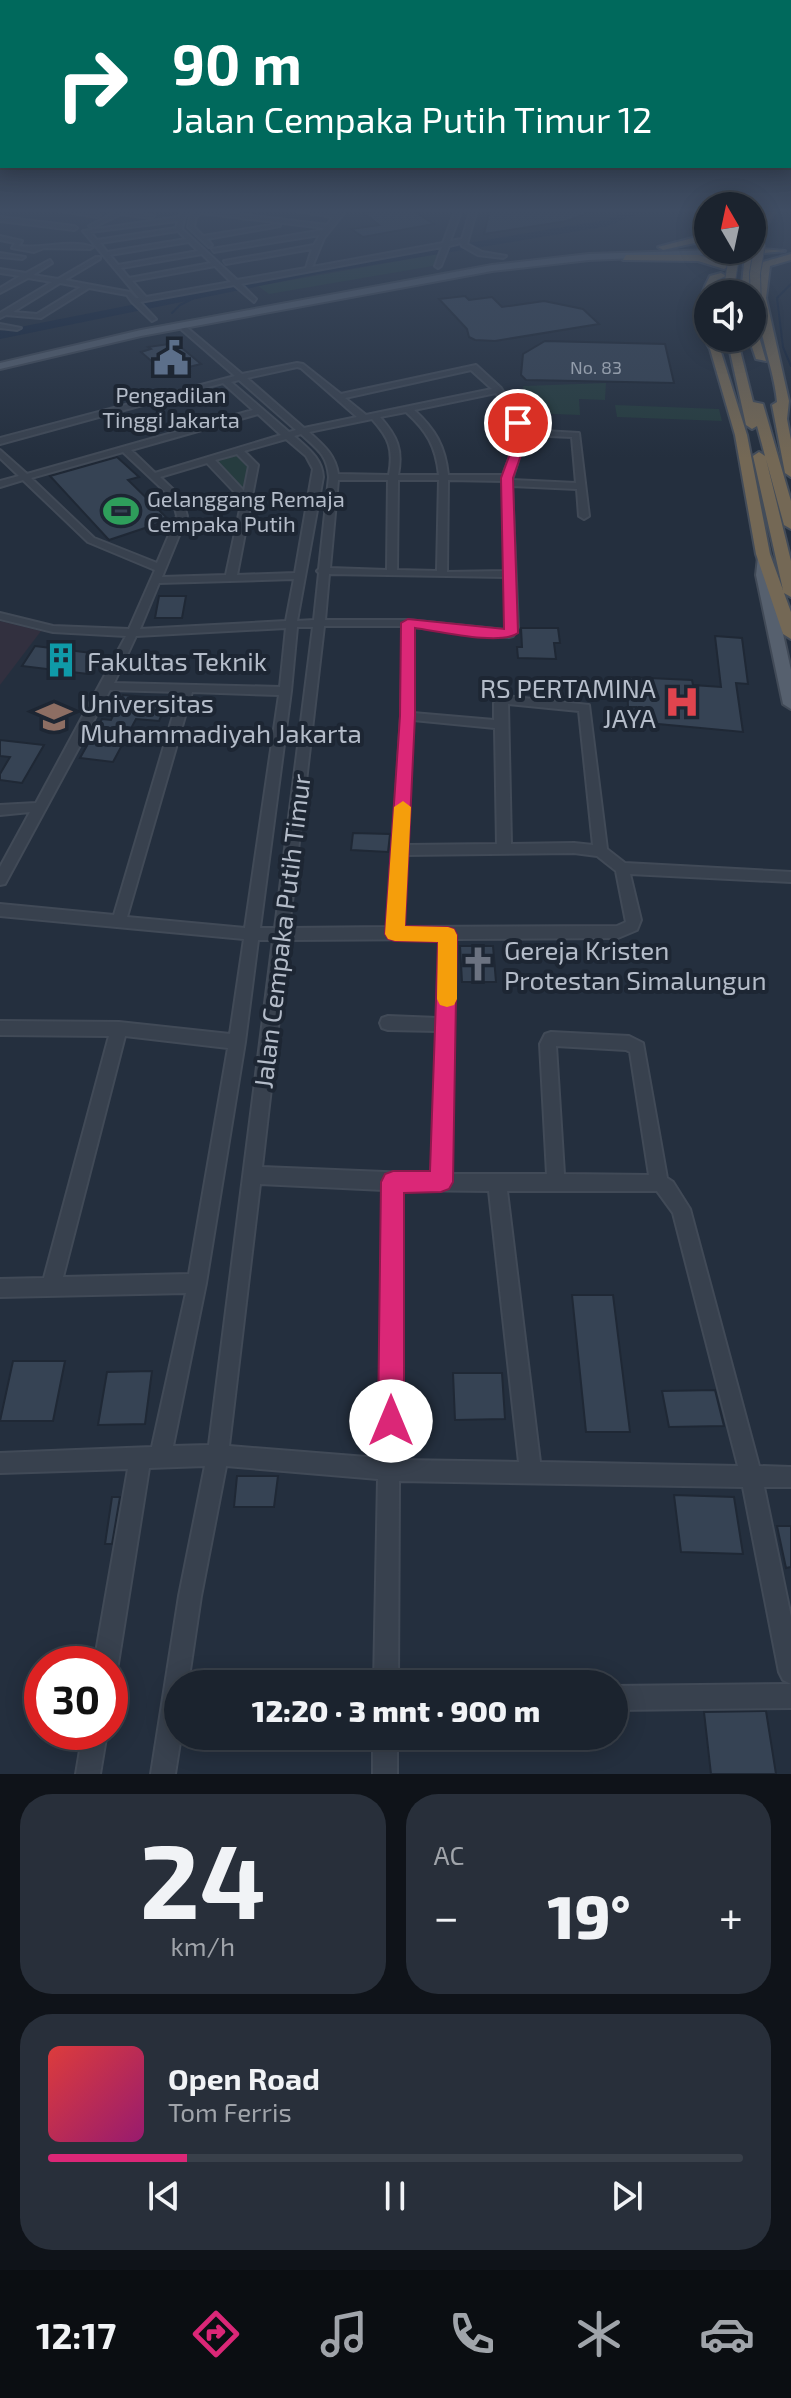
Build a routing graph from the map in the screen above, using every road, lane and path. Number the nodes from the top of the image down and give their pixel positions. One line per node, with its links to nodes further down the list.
1 (38, 292): 19 (street)
2 (79, 292): 19 (street)
3 (121, 292): 13 (street)
4 (134, 292): 15 (street)
5 (191, 292): 15 (street)
6 (250, 292): 14 (street)
7 (301, 292): 14 (main road)
8 (317, 292): 26 (main road)
9 (365, 292): 17 (main road)
10 (382, 292): 18 (main road)
11 (755, 292): 32 (highway, bridge)
12 (764, 292): 39 (highway)
13 (128, 293): 15 (street)
14 (258, 300): 16 (main road)
15 (139, 301): 21 (street)
16 (239, 303)
17 (279, 307): 18 (main road); 26 (main road)
18 (295, 308): 25 (main road)
19 (2, 314)
20 (167, 316): 21 (main road)
21 (152, 319): 22 (main road)
22 (139, 321)
23 (0, 326): 24 (street)
24 (17, 328)
25 (185, 328): 33 (main road); 34 (street)
26 (88, 341): 31 (main road); 33 (main road)
27 (721, 352): 60 (highway)
28 (721, 352): 69 (highway)
29 (746, 352): 59 (highway)
30 (760, 352): 32 (highway)
31 (0, 357)
32 (762, 359): 39 (highway)
33 (0, 368)
34 (232, 378): 36 (street); 38 (street); 42 (street); 43 (street)
35 (498, 390): 36 (street); 37 (street); 41 (street)
36 (339, 397): 40 (street)
37 (409, 410): 40 (street); 53 (street)
38 (258, 411): 42 (street); 44 (street)
39 (782, 417): 48 (highway)
40 (370, 418): 42 (street); 52 (street)
41 (523, 432): 54 (street); 56 (street)
42 (294, 434): 45 (street); 51 (street); 66 (street)
43 (0, 441)
44 (124, 448): 49 (street); 50 (street)
45 (239, 451): 47 (street); 57 (street)
46 (0, 453): 50 (street)
47 (210, 460): 49 (street); 57 (street)
48 (791, 472)
49 (154, 476): 61 (street)
50 (26, 477): 55 (street); 61 (street)
51 (334, 477): 52 (street); 62 (street, Jalan Cempaka Putih Timur)
52 (393, 477): 53 (street); 63 (street)
53 (442, 479): 54 (street); 64 (street)
54 (507, 481): 56 (street); 65 (street)
55 (0, 484)
56 (580, 486): 58 (street)
57 (247, 499): 67 (street)
58 (584, 516)
59 (791, 525)
60 (763, 560): 75 (highway); 76 (highway); 80 (main road)
61 (160, 568): 68 (street)
62 (322, 571): 63 (street); 73 (street, Jalan Cempaka Putih Timur)
63 (392, 572): 64 (street)
64 (447, 574): 65 (street)
65 (509, 574): 71 (street)
66 (300, 576): 67 (street); 72 (street)
67 (231, 578): 68 (street)
68 (156, 580): 74 (street)
69 (791, 592)
70 (0, 616): 74 (street)
71 (408, 623): 73 (street); 81 (street)
72 (295, 624): 73 (street); 74 (street); 79 (street)
73 (317, 624): 94 (street, Jalan Cempaka Putih Timur)
74 (133, 633): 77 (street)
75 (791, 634)
76 (791, 645)
77 (106, 686): 78 (street); 83 (street)
78 (187, 689): 79 (street); 92 (street)
79 (285, 691): 93 (street)
80 (791, 704)
81 (407, 716): 82 (street); 86 (street)
82 (500, 724): 85 (street); 87 (street)
83 (40, 807): 84 (street); 90 (street)
84 (0, 810)
85 (504, 849): 86 (street); 87 (street)
86 (401, 850): 95 (street)
87 (600, 851): 88 (street)
88 (622, 868): 89 (street); 96 (street)
89 (791, 877)
90 (0, 880)
91 (0, 910): 92 (street)
92 (119, 921): 93 (street)
93 (253, 934): 94 (street); 101 (street)
94 (276, 934): 95 (street); 102 (street, Jalan Cempaka Putih Timur)
95 (395, 934): 96 (street)
96 (448, 935): 98 (street)
97 (388, 1023): 98 (street)
98 (447, 1025): 105 (street)
99 (0, 1028): 100 (street)
100 (119, 1029): 101 (street); 109 (street)
101 (237, 1042): 108 (street)
102 (253, 1175): 104 (street); 111 (street, Jalan Cempaka Putih Timur)
103 (556, 1181): 106 (street); 107 (street); 107 (street)
104 (393, 1182): 105 (street); 114 (street)
105 (441, 1182): 106 (street)
106 (497, 1182): 115 (street)
107 (659, 1183): 116 (street)
108 (197, 1283): 109 (street); 112 (street)
109 (51, 1286): 110 (street)
110 (0, 1288)
111 (214, 1455): 112 (street); 114 (street); 126 (street, Jalan Cempaka Putih Timur)
112 (156, 1458): 113 (street); 118 (street)
113 (0, 1463)
114 (391, 1470): 115 (street); 119 (street)
115 (531, 1473): 116 (street)
116 (751, 1476): 117 (street); 120 (street)
117 (791, 1477)
118 (110, 1646)
119 (386, 1670)
120 (791, 1672)
121 (791, 1696): 122 (street)
122 (628, 1698)
123 (92, 1750): 125 (street)
124 (385, 1750): 127 (street)
125 (88, 1774)
126 (163, 1774)
127 (385, 1774)

